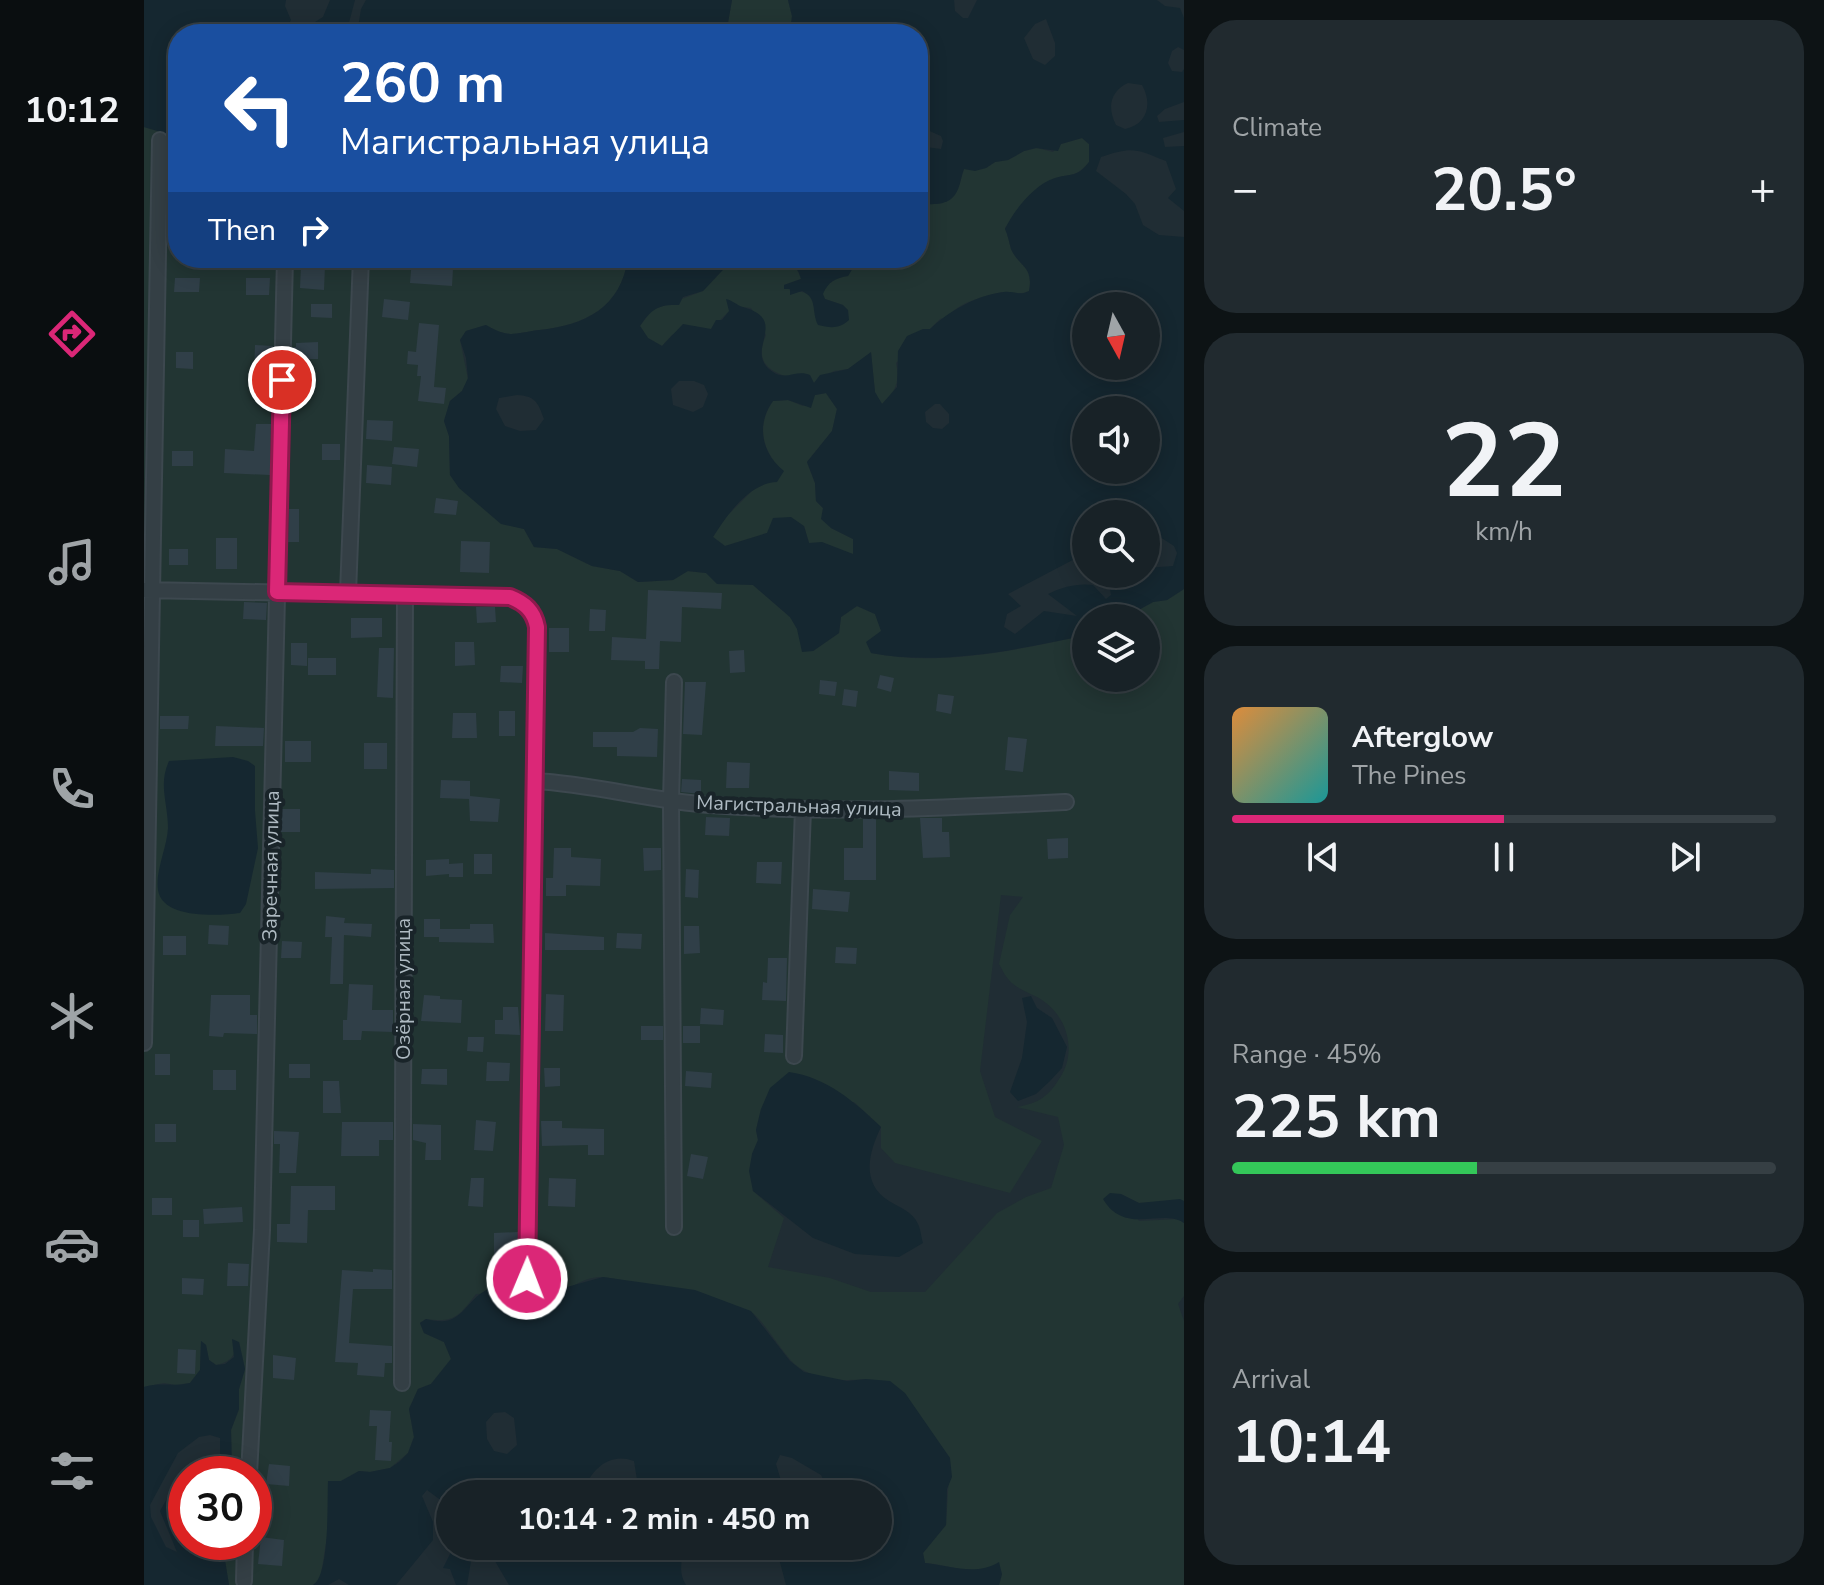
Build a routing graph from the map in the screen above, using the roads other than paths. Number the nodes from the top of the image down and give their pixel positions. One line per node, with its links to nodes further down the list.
1 (160, 140): 4 (street)
2 (285, 268): 5 (street, Заречная улица)
3 (361, 268): 6 (street)
4 (148, 590): 5 (street); 13 (street)
5 (277, 592): 6 (street); 18 (street, Заречная улица)
6 (348, 593): 7 (street)
7 (405, 594): 9 (street); 17 (street, Озёрная улица)
8 (674, 682): 10 (street)
9 (535, 781): 10 (street, Магистральная улица); 16 (street)
10 (671, 802): 12 (street, Магистральная улица); 15 (street)
11 (1066, 802): 12 (street, Магистральная улица)
12 (803, 809): 14 (street)
13 (144, 1043)
14 (794, 1056)
15 (674, 1227)
16 (527, 1279)
17 (402, 1383)
18 (250, 1456)
19 (245, 1560): 20 (street)
20 (244, 1581)

